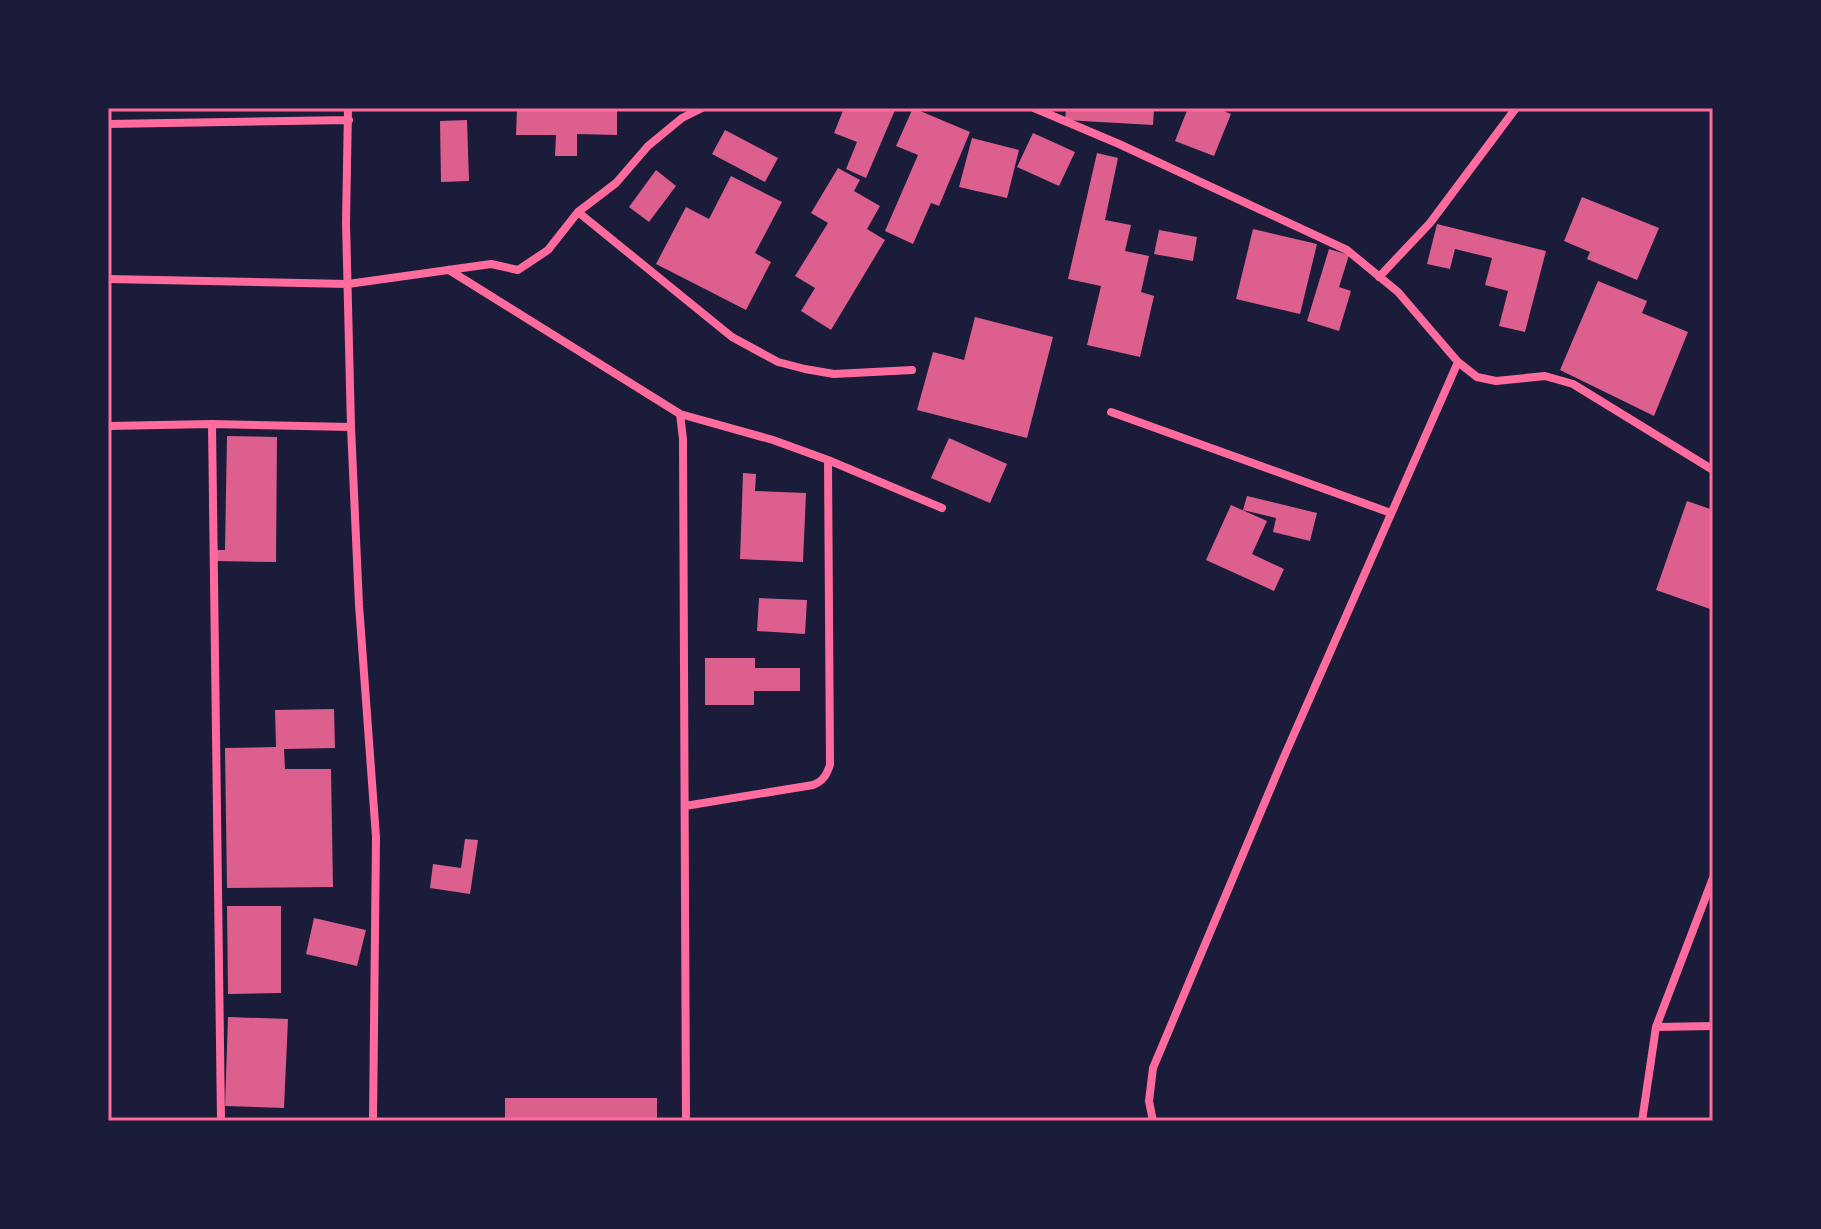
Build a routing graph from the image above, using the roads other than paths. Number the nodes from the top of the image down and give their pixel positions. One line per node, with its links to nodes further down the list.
1 (348, 108): 5 (street)
2 (702, 108): 7 (street)
3 (1034, 108): 9 (street)
4 (1516, 108): 9 (street)
5 (349, 120): 6 (street); 11 (street)
6 (108, 124)
7 (578, 212): 8 (street); 13 (street)
8 (449, 269): 11 (street); 15 (street)
9 (1379, 277): 12 (street)
10 (108, 279): 11 (street)
11 (348, 284): 18 (street)
12 (1458, 362): 20 (street); 22 (street)
13 (912, 370)
14 (1111, 412): 22 (street)
15 (680, 414): 19 (street); 23 (street)
16 (212, 424): 17 (street); 18 (street); 28 (street)
17 (108, 426)
18 (351, 427): 29 (street)
19 (828, 460): 21 (street); 23 (street)
20 (1713, 470)
21 (942, 508)
22 (1391, 513): 31 (street)
23 (685, 806): 30 (street)
24 (1713, 878): 25 (street)
25 (1708, 902): 27 (street)
26 (1713, 1026): 27 (street)
27 (1656, 1027): 32 (street)
28 (221, 1121)
29 (373, 1121)
30 (686, 1121)
31 (1153, 1121)
32 (1642, 1121)

